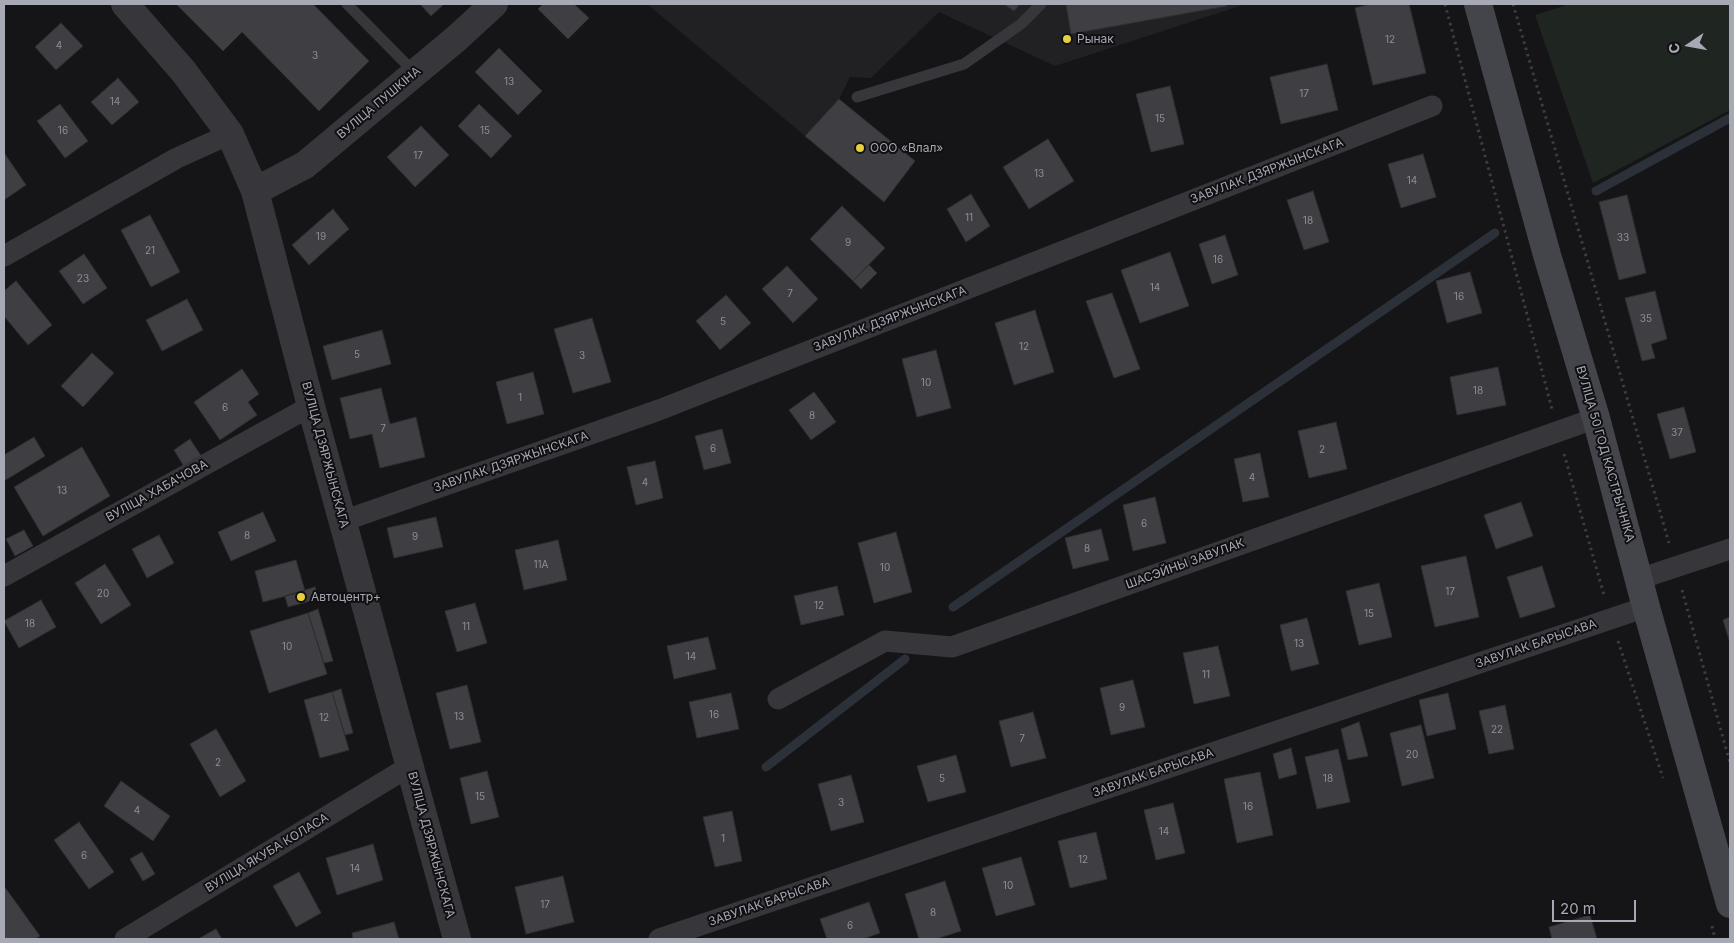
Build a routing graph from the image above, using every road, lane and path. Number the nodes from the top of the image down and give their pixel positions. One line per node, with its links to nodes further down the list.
1 (125, 4): 11 (street, ВУЛІЦА ДЗЯРЖЫНСКАГА)
2 (347, 4): 8 (lane)
3 (494, 4): 8 (street, ВУЛІЦА ПУШКІНА)
4 (1041, 4): 9 (lane)
5 (1445, 4): 16 (path)
6 (1478, 4): 15 (main road, ВУЛІЦА 50 ГОД КАСТРЫЧНІКА)
7 (1513, 4): 19 (path)
8 (416, 73): 12 (street, ВУЛІЦА ПУШКІНА)
9 (857, 97)
10 (1432, 106): 17 (street, ЗАВУЛАК ДЗЯРЖЫНСКАГА)
11 (230, 134): 12 (street, ВУЛІЦА ДЗЯРЖЫНСКАГА); 13 (street)
12 (255, 190): 14 (street, ВУЛІЦА ДЗЯРЖЫНСКАГА)
13 (4, 256)
14 (311, 406): 17 (street, ВУЛІЦА ДЗЯРЖЫНСКАГА); 20 (street, ВУЛІЦА ХАБАЧОВА)
15 (1596, 418): 16 (street, ШАСЭЙНЫ ЗАВУЛАК); 21 (main road, ВУЛІЦА 50 ГОД КАСТРЫЧНІКА)
16 (1558, 431): 23 (path); 24 (street, ШАСЭЙНЫ ЗАВУЛАК)
17 (343, 521): 26 (street, ВУЛІЦА ДЗЯРЖЫНСКАГА)
18 (1730, 549): 19 (street)
19 (1676, 567): 21 (street); 25 (path)
20 (4, 576)
21 (1639, 578): 22 (main road, ВУЛІЦА 50 ГОД КАСТРЫЧНІКА)
22 (1646, 607): 23 (street, ЗАВУЛАК БАРЫСАВА); 28 (main road, ВУЛІЦА 50 ГОД КАСТРЫЧНІКА)
23 (1611, 619): 27 (path); 31 (street, ЗАВУЛАК БАРЫСАВА)
24 (778, 700)
25 (1730, 763)
26 (410, 766): 29 (street, ВУЛІЦА ЯКУБА КОЛАСА); 30 (street, ВУЛІЦА ДЗЯРЖЫНСКАГА)
27 (1663, 779)
28 (1720, 912): 32 (path)
29 (125, 939)
30 (457, 939)
31 (659, 939)
32 (1715, 939)

